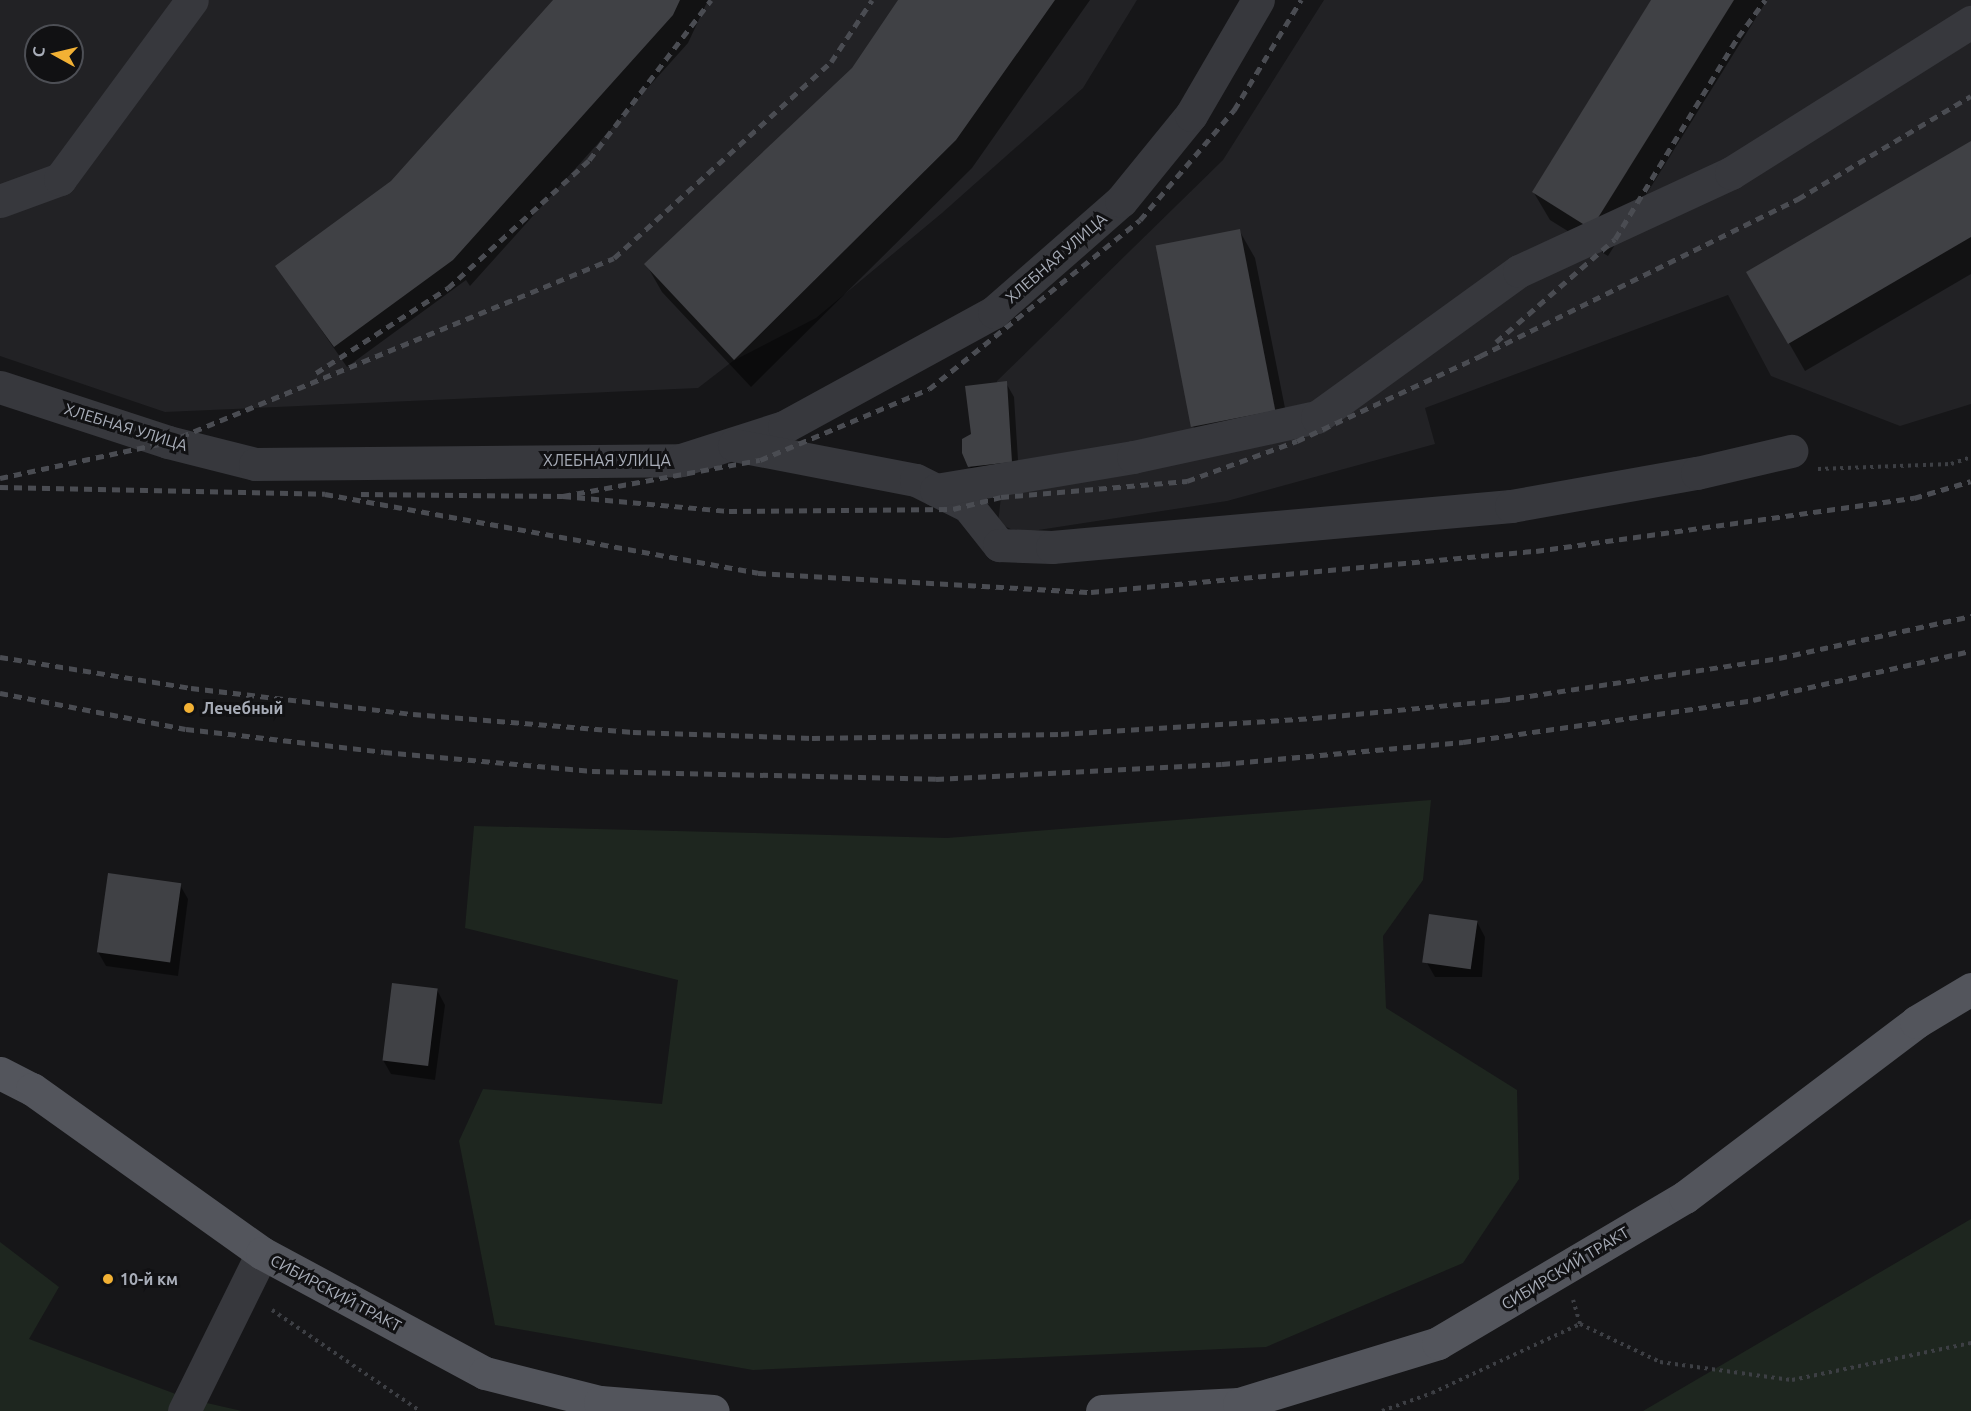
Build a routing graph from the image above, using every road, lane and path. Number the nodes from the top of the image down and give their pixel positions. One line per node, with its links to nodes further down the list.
1 (192, 0): 4 (street)
2 (1258, 0): 6 (street, ХЛЕБНАЯ УЛИЦА)
3 (1971, 22): 9 (street)
4 (0, 201)
5 (0, 387): 6 (street, ХЛЕБНАЯ УЛИЦА)
6 (729, 444): 9 (street)
7 (1971, 457): 8 (path)
8 (1800, 460): 9 (street)
9 (936, 490)
10 (1971, 989): 13 (main road, СИБИРСКИЙ ТРАКТ)
11 (0, 1073): 12 (main road, СИБИРСКИЙ ТРАКТ)
12 (262, 1253): 14 (street); 19 (main road, СИБИРСКИЙ ТРАКТ)
13 (1565, 1268): 15 (path); 20 (main road, СИБИРСКИЙ ТРАКТ)
14 (244, 1291): 17 (street); 18 (path)
15 (1580, 1324): 16 (path); 21 (path)
16 (1971, 1343)
17 (184, 1411)
18 (420, 1411)
19 (713, 1411)
20 (1102, 1411)
21 (1382, 1411)

